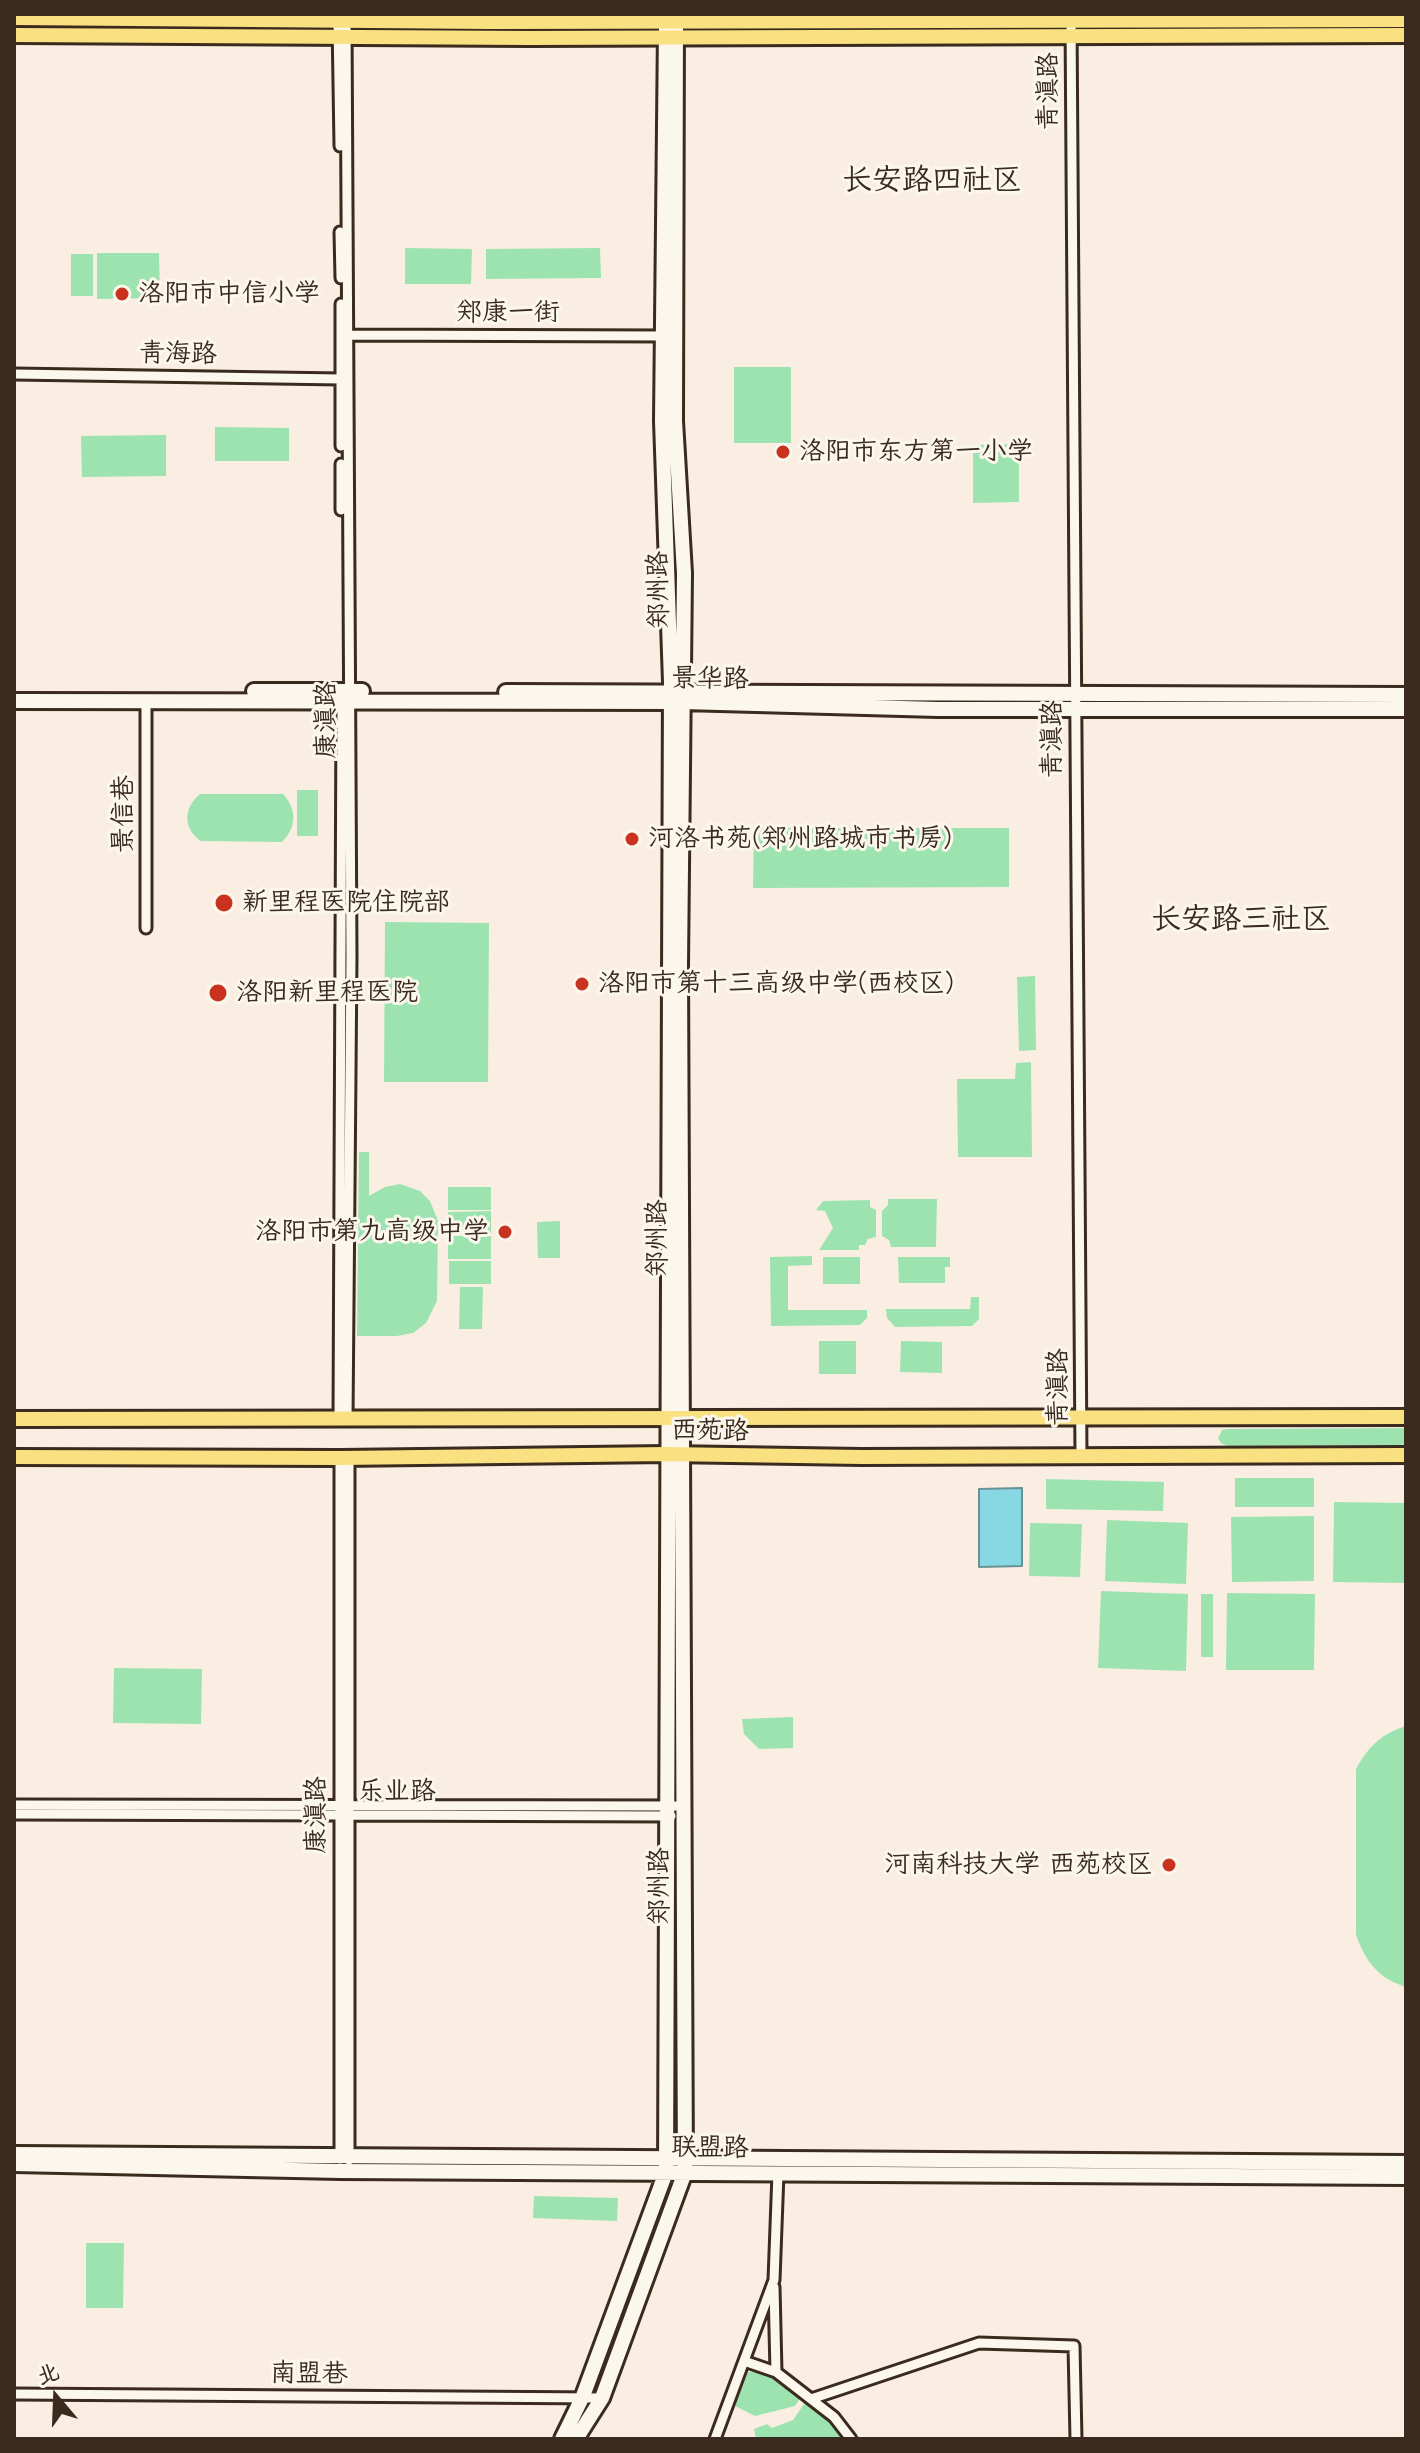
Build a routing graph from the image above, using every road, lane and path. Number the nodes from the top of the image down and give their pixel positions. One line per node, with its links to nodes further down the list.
1 (671, 17): 3 (main road); 5 (main road); 9 (main road, 郑州路)
2 (14, 18): 5 (main road)
3 (1071, 20): 4 (main road); 10 (street, 青滇路)
4 (1406, 20)
5 (342, 21): 8 (street, 康滇路)
6 (14, 35): 8 (main road)
7 (1406, 35): 10 (main road)
8 (342, 37): 9 (main road); 11 (street, 康滇路)
9 (671, 37): 10 (main road); 12 (main road, 郑州路)
10 (1071, 37): 21 (street, 青滇路)
11 (344, 335): 12 (street, 郑康一街); 14 (street, 康滇路); 17 (street, 康滇路)
12 (669, 336): 18 (main road, 郑州路)
13 (14, 374): 14 (street, 青海路)
14 (341, 379): 17 (street, 康滇路)
15 (14, 691): 17 (main road, 景华路)
16 (1406, 695): 21 (main road, 景华路)
17 (345, 696): 18 (main road, 景华路); 20 (main road, 景华路); 27 (street, 康滇路)
18 (677, 697): 21 (main road, 景华路); 28 (main road, 郑州路); 29 (main road, 郑州路)
19 (14, 701): 20 (main road, 景华路)
20 (146, 701): 23 (street, 景信巷)
21 (1074, 701): 22 (main road, 景华路); 25 (street, 青滇路)
22 (1406, 709)
23 (146, 928)
24 (1406, 1417): 25 (main road, 西苑路)
25 (1081, 1418): 29 (main road, 西苑路); 34 (street, 青滇路)
26 (14, 1419): 27 (main road, 西苑路)
27 (343, 1419): 28 (main road, 西苑路)
28 (667, 1419): 29 (main road, 西苑路); 30 (main road, 郑州路)
29 (684, 1419): 31 (main road, 郑州路)
30 (667, 1454): 31 (main road, 西苑路); 35 (main road, 西苑路); 38 (main road, 郑州路)
31 (684, 1454): 34 (main road, 西苑路); 38 (main road, 郑州路)
32 (1406, 1455): 34 (main road, 西苑路)
33 (14, 1457): 35 (main road, 西苑路)
34 (1081, 1457)
35 (345, 1458): 37 (street, 康滇路)
36 (14, 1805): 37 (street, 乐业路)
37 (343, 1810): 38 (street, 乐业路); 39 (street, 乐业路); 43 (street, 康滇路)
38 (676, 1811): 44 (main road, 郑州路); 45 (main road, 郑州路)
39 (14, 1814)
40 (14, 2154): 43 (main road, 联盟路)
41 (1406, 2163): 45 (main road, 联盟路)
42 (14, 2164): 43 (main road, 联盟路)
43 (345, 2164): 44 (main road, 联盟路)
44 (666, 2164): 45 (main road, 联盟路); 52 (main road, 郑州路)
45 (685, 2164): 46 (main road, 联盟路); 53 (main road, 郑州路)
46 (778, 2173): 47 (main road, 联盟路); 48 (street)
47 (1406, 2177)
48 (774, 2280): 49 (street); 50 (street)
49 (744, 2361): 50 (street); 57 (street)
50 (776, 2372): 54 (street)
51 (14, 2394): 52 (street, 南盟巷)
52 (583, 2396): 53 (street, 南盟巷); 55 (main road, 郑州路)
53 (602, 2398): 56 (main road, 郑州路)
54 (811, 2399): 58 (street); 59 (street)
55 (562, 2439)
56 (576, 2439)
57 (715, 2439)
58 (851, 2439)
59 (1076, 2439)

